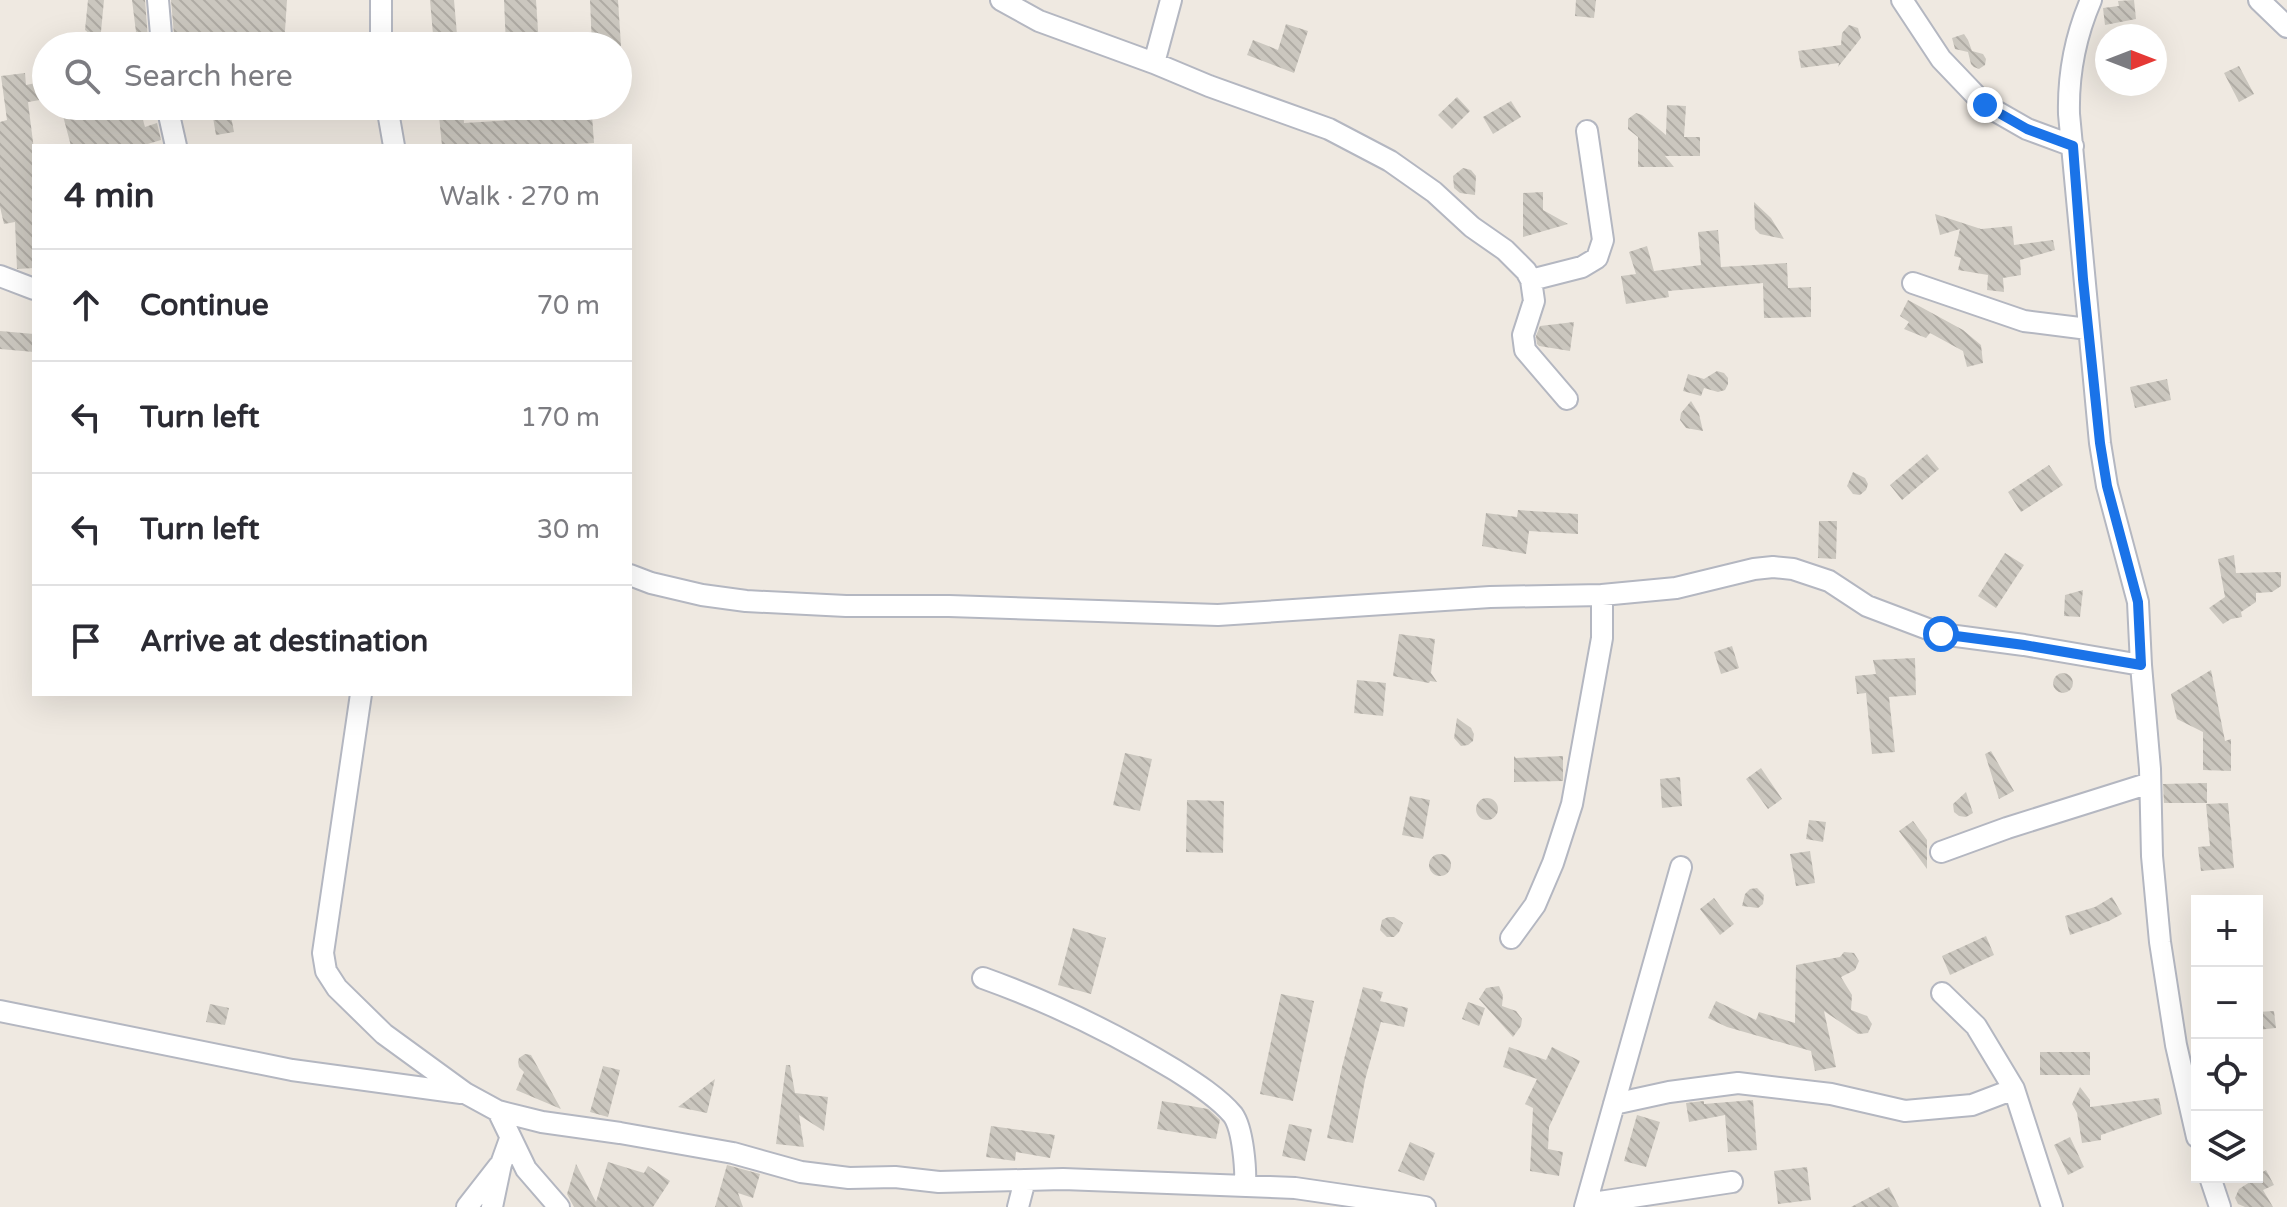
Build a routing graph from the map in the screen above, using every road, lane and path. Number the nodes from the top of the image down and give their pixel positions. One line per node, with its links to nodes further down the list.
1 (158, 0): 9 (street)
2 (381, 0): 10 (street)
3 (1001, 0): 11 (street)
4 (1171, 0): 11 (street)
5 (1902, 0): 17 (street)
6 (2091, 0): 17 (street)
7 (2259, 0): 8 (street)
8 (2287, 27)
9 (161, 32)
10 (381, 32)
11 (1154, 63): 19 (street)
12 (170, 120): 15 (street)
13 (389, 120): 16 (street)
14 (1587, 131): 19 (street)
15 (176, 144)
16 (394, 144)
17 (2073, 146): 22 (street)
18 (0, 276): 21 (street)
19 (1531, 280): 23 (street)
20 (1913, 283): 22 (street)
21 (32, 288)
22 (2088, 329): 26 (street)
23 (1567, 399)
24 (632, 576): 25 (street)
25 (1602, 595): 26 (street); 31 (street)
26 (2141, 665): 28 (street)
27 (361, 696): 36 (street)
28 (2150, 783): 29 (street); 39 (street)
29 (1941, 852)
30 (1681, 867): 37 (street)
31 (1511, 938)
32 (983, 978): 45 (street)
33 (1942, 993): 35 (street)
34 (0, 1011): 36 (street)
35 (2014, 1089): 37 (street); 53 (street)
36 (465, 1093): 38 (street)
37 (1614, 1104): 47 (street)
38 (498, 1111): 40 (street); 42 (street)
39 (2191, 1111)
40 (510, 1139): 41 (street); 50 (street)
41 (501, 1164): 48 (street); 49 (street)
42 (1025, 1180): 45 (street); 51 (street)
43 (1732, 1182): 47 (street)
44 (2212, 1183): 54 (street)
45 (1245, 1186): 46 (street)
46 (1292, 1197): 52 (street)
47 (1586, 1206)
48 (467, 1207)
49 (492, 1207)
50 (559, 1207)
51 (1018, 1207)
52 (1425, 1207)
53 (2052, 1207)
54 (2220, 1207)

